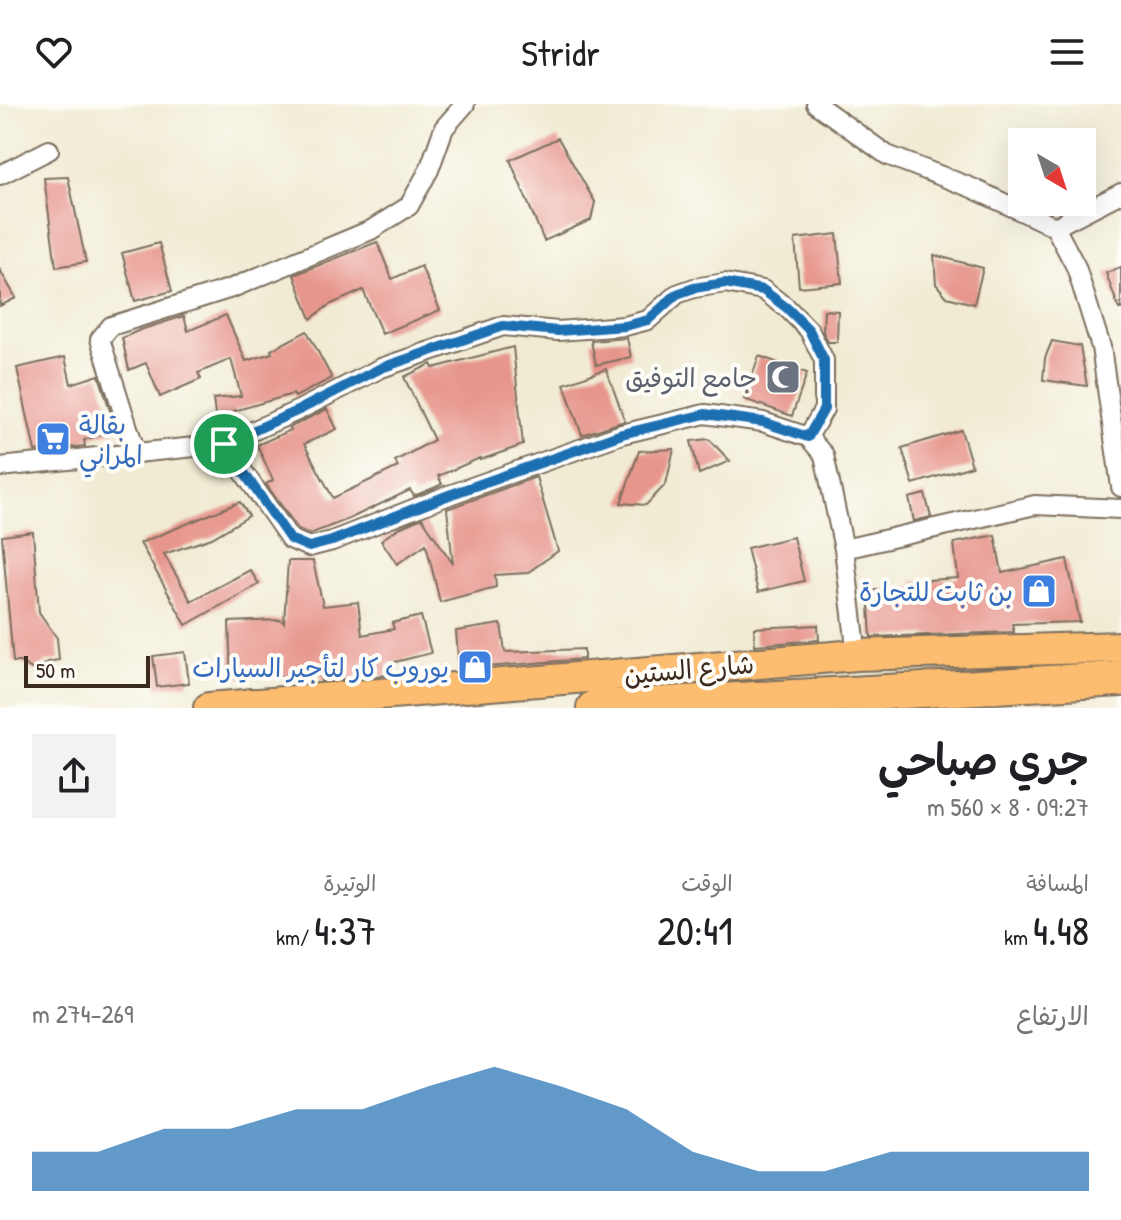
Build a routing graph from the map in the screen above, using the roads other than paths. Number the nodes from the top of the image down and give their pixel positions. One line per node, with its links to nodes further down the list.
1 (465, 104): 9 (street)
2 (816, 104): 6 (street)
3 (49, 150): 4 (street)
4 (0, 175)
5 (1121, 193): 6 (street)
6 (1055, 227): 11 (street)
7 (808, 437): 8 (street); 8 (street); 13 (street)
8 (224, 444): 9 (street)
9 (136, 453): 10 (street)
10 (0, 467)
11 (1121, 487)
12 (1121, 509): 13 (street)
13 (844, 549): 15 (street)
14 (1121, 647): 15 (main road, شارع الستين)
15 (857, 655): 17 (main road, شارع الستين)
16 (1121, 679): 19 (highway, شارع الستين)
17 (258, 707): 18 (main road, شارع الستين)
18 (209, 708)
19 (594, 708)

